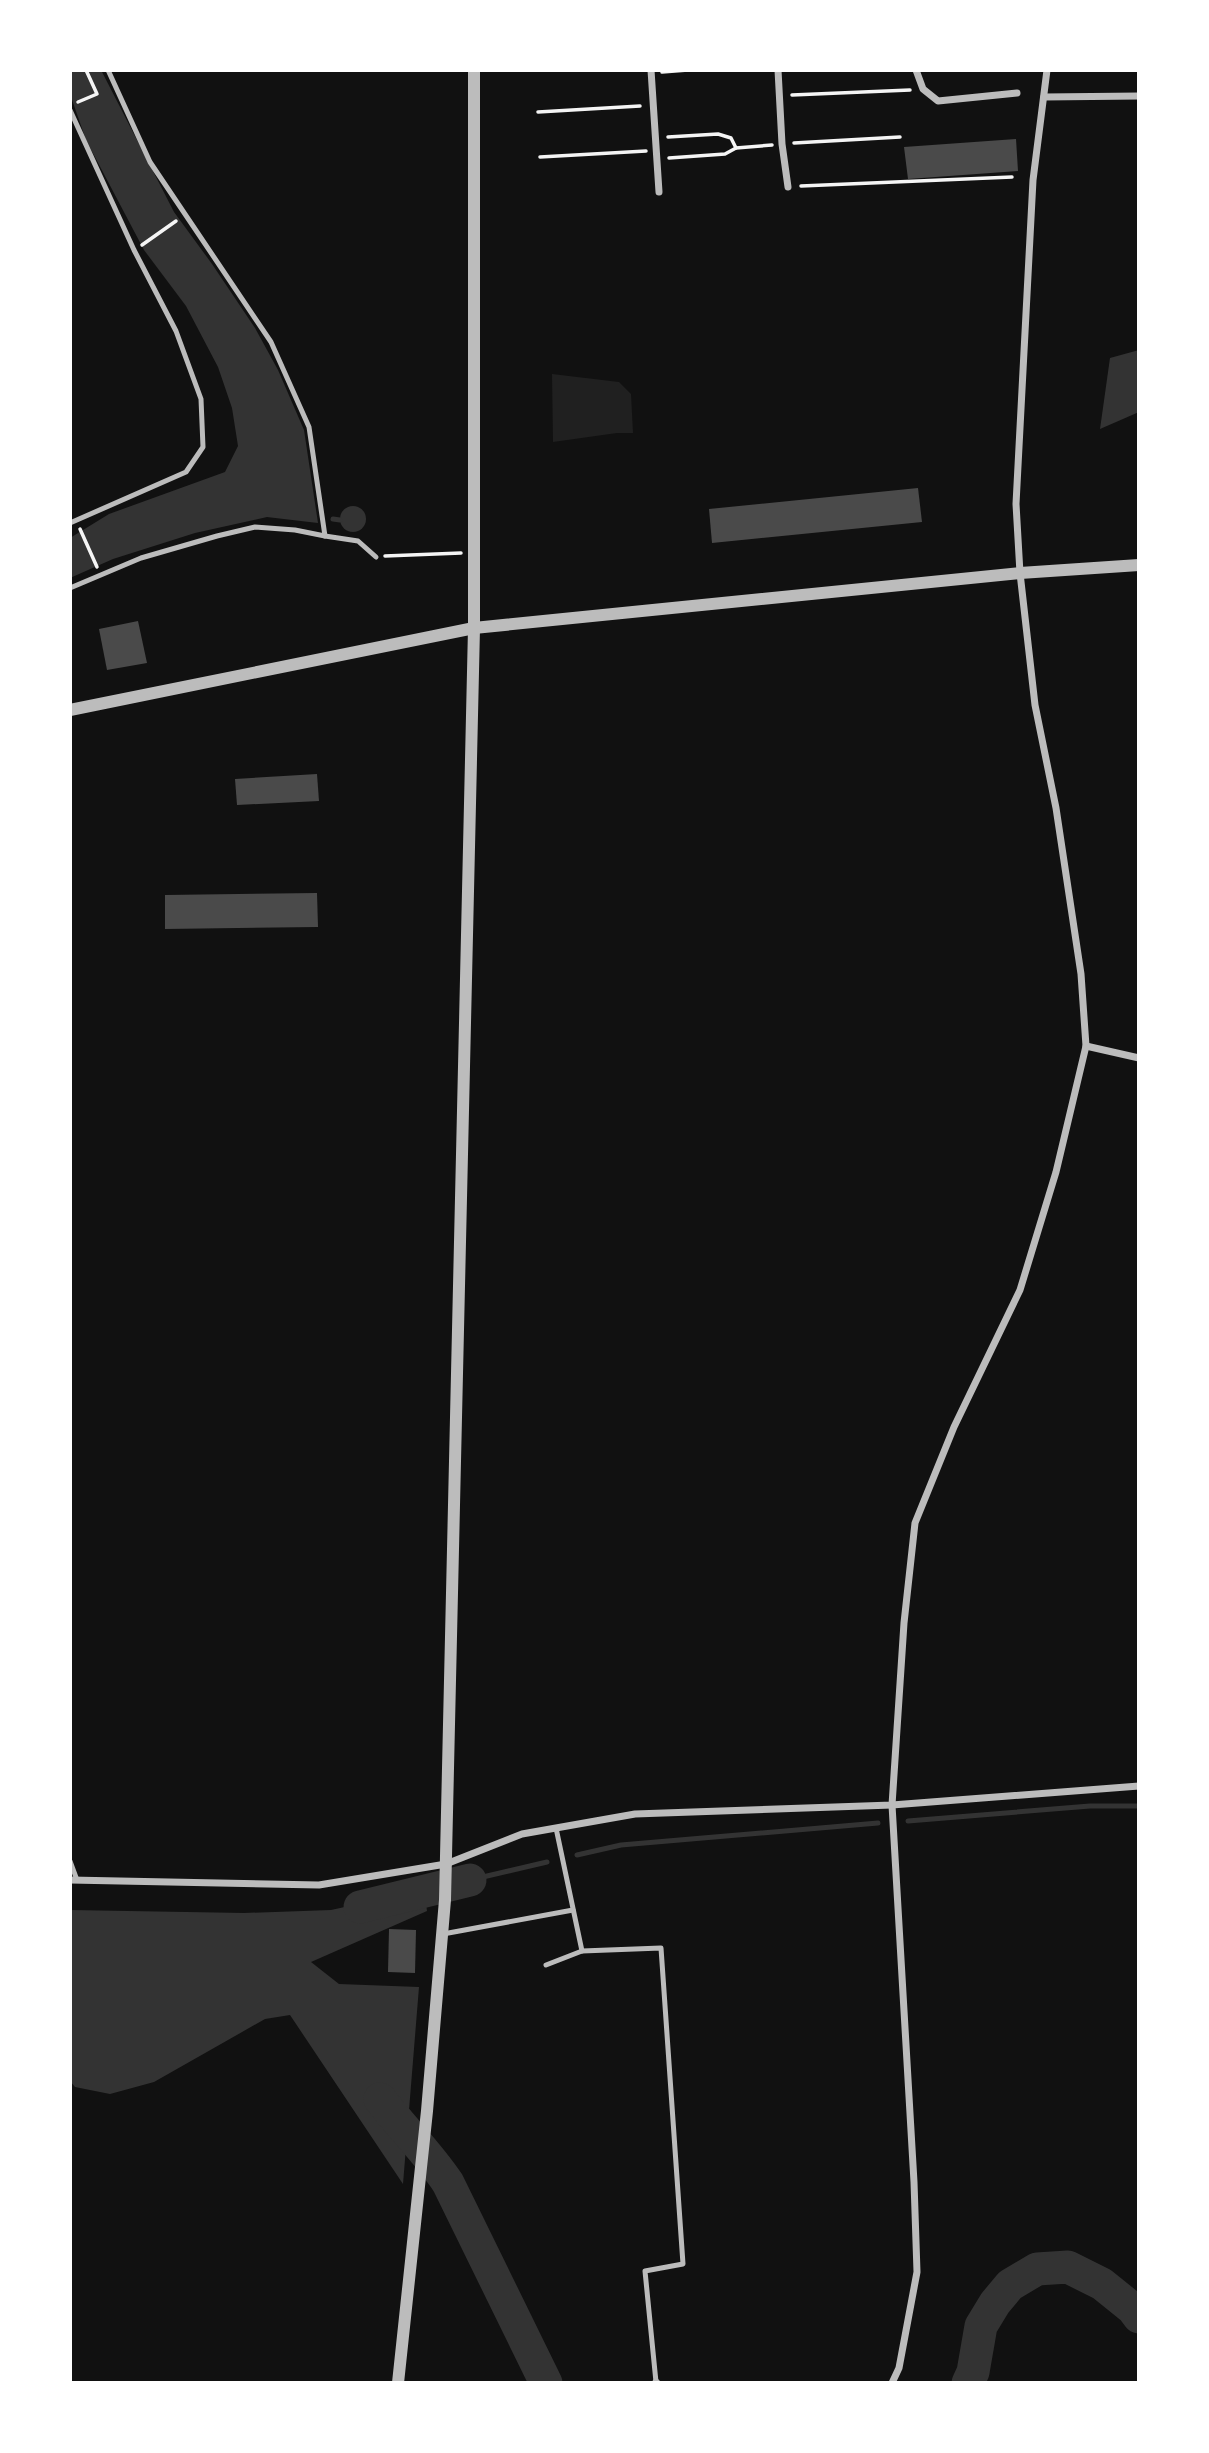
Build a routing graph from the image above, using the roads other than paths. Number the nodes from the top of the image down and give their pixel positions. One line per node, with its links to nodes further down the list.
1 (108, 70): 14 (lane)
2 (474, 70): 19 (street)
3 (778, 70): 11 (street)
4 (916, 70): 7 (street)
5 (1047, 70): 9 (street)
6 (651, 71): 12 (street)
7 (1017, 93)
8 (1139, 96): 9 (street)
9 (1044, 97): 17 (street)
10 (70, 108): 13 (lane)
11 (788, 187)
12 (659, 192)
13 (73, 522)
14 (325, 536): 15 (lane); 18 (lane)
15 (376, 557)
16 (1139, 565): 17 (street)
17 (1020, 573): 19 (street); 21 (street)
18 (70, 589)
19 (474, 628): 20 (street); 27 (street)
20 (70, 709)
21 (1086, 1046): 22 (street); 24 (street)
22 (1139, 1058)
23 (1139, 1786): 24 (street)
24 (892, 1805): 25 (street); 35 (street)
25 (556, 1828): 27 (street); 29 (lane)
26 (70, 1861): 28 (lane)
27 (446, 1864): 28 (street); 30 (street)
28 (73, 1880)
29 (573, 1910): 30 (lane); 31 (lane)
30 (443, 1934): 33 (street)
31 (582, 1951): 32 (lane); 34 (lane)
32 (546, 1965)
33 (398, 2383)
34 (657, 2383)
35 (892, 2383)

